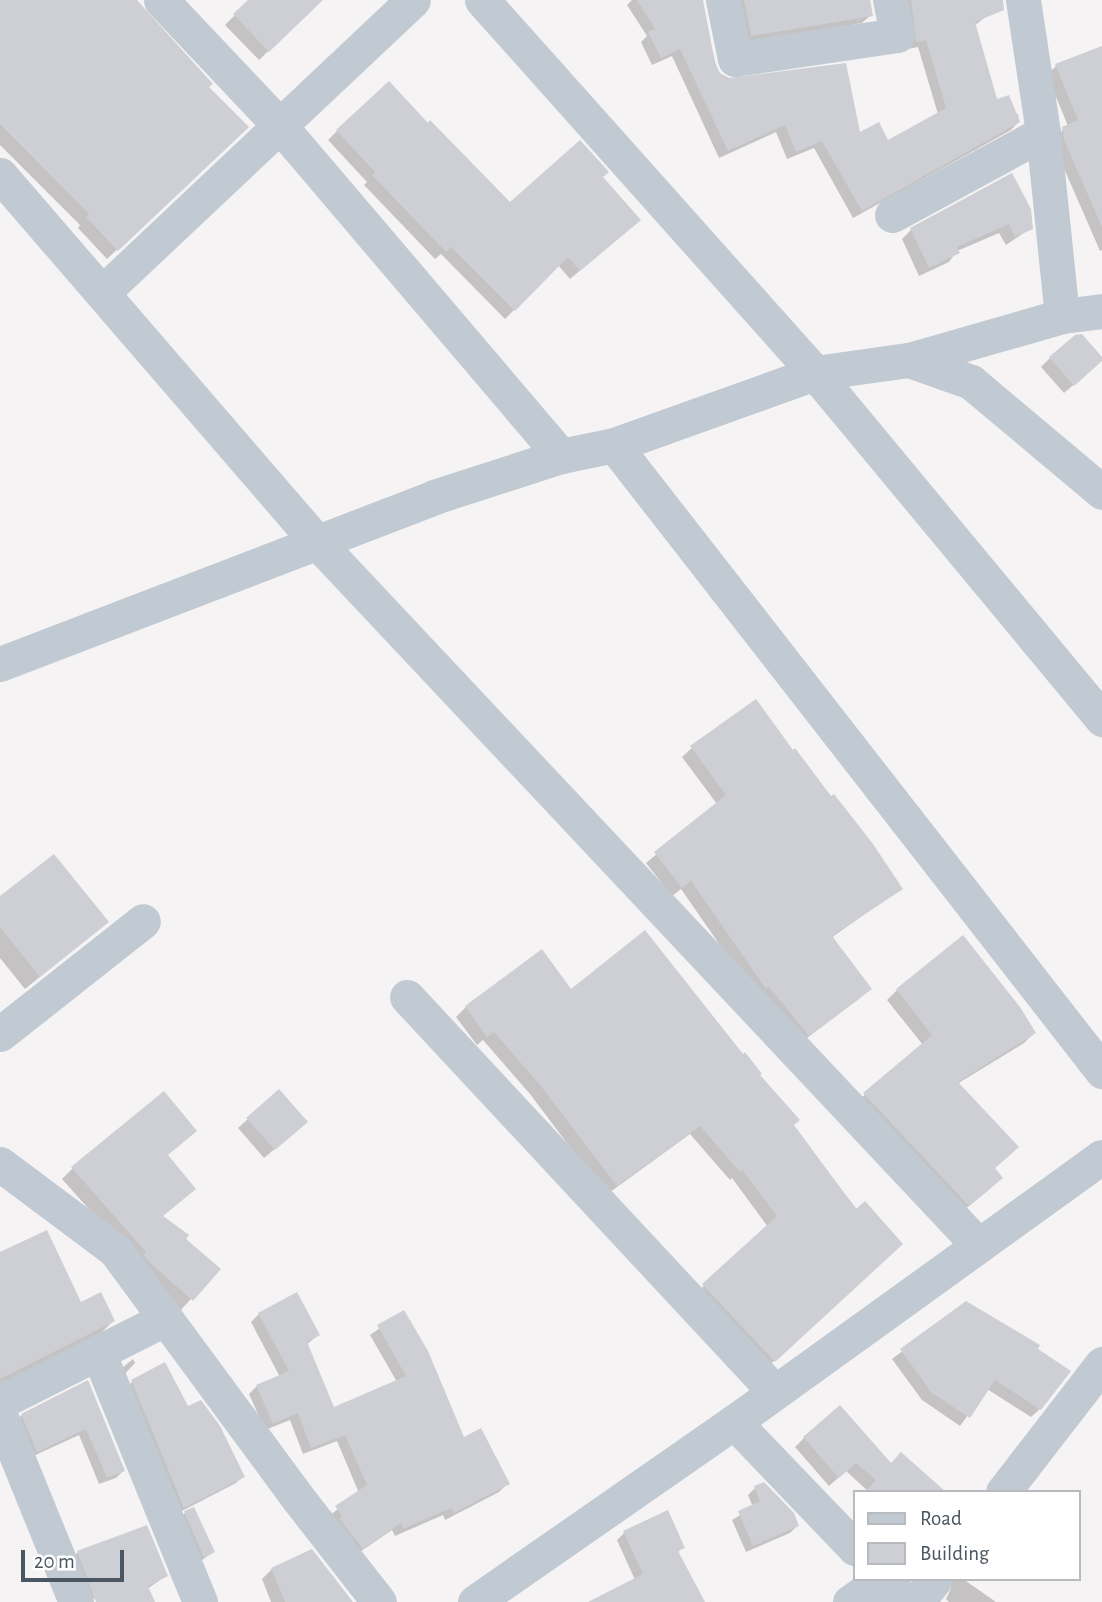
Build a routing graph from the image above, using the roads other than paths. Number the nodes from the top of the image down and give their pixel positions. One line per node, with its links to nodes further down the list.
1 (161, 0): 7 (street)
2 (413, 0): 7 (street)
3 (482, 0): 15 (street)
4 (723, 0): 5 (street)
5 (890, 0)
6 (1023, 0): 8 (street)
7 (281, 127): 11 (street); 17 (street)
8 (1043, 133): 10 (street); 13 (street)
9 (0, 175): 11 (street)
10 (892, 215)
11 (102, 293): 19 (street)
12 (1102, 311): 13 (street)
13 (1062, 316): 14 (street)
14 (909, 360): 15 (street); 18 (street)
15 (815, 373): 16 (street); 21 (street)
16 (614, 445): 17 (street); 25 (street)
17 (561, 456): 19 (street)
18 (1102, 492)
19 (317, 542): 20 (street); 28 (street)
20 (0, 664)
21 (1102, 719)
22 (143, 921): 24 (street)
23 (407, 997): 32 (street)
24 (0, 1034)
25 (1102, 1071)
26 (0, 1164): 29 (street)
27 (1096, 1172): 28 (street)
28 (978, 1245): 32 (street)
29 (164, 1319): 30 (street); 43 (street)
30 (98, 1352): 33 (street); 42 (street)
31 (1102, 1364): 36 (street)
32 (774, 1391): 35 (street)
33 (0, 1402)
34 (0, 1415): 41 (street)
35 (734, 1422): 37 (street); 44 (street)
36 (1005, 1490)
37 (853, 1546)
38 (881, 1581): 45 (street)
39 (886, 1581): 46 (street)
40 (933, 1581): 47 (street)
41 (76, 1602)
42 (200, 1602)
43 (379, 1602)
44 (475, 1602)
45 (850, 1602)
46 (905, 1602)
47 (917, 1602)

